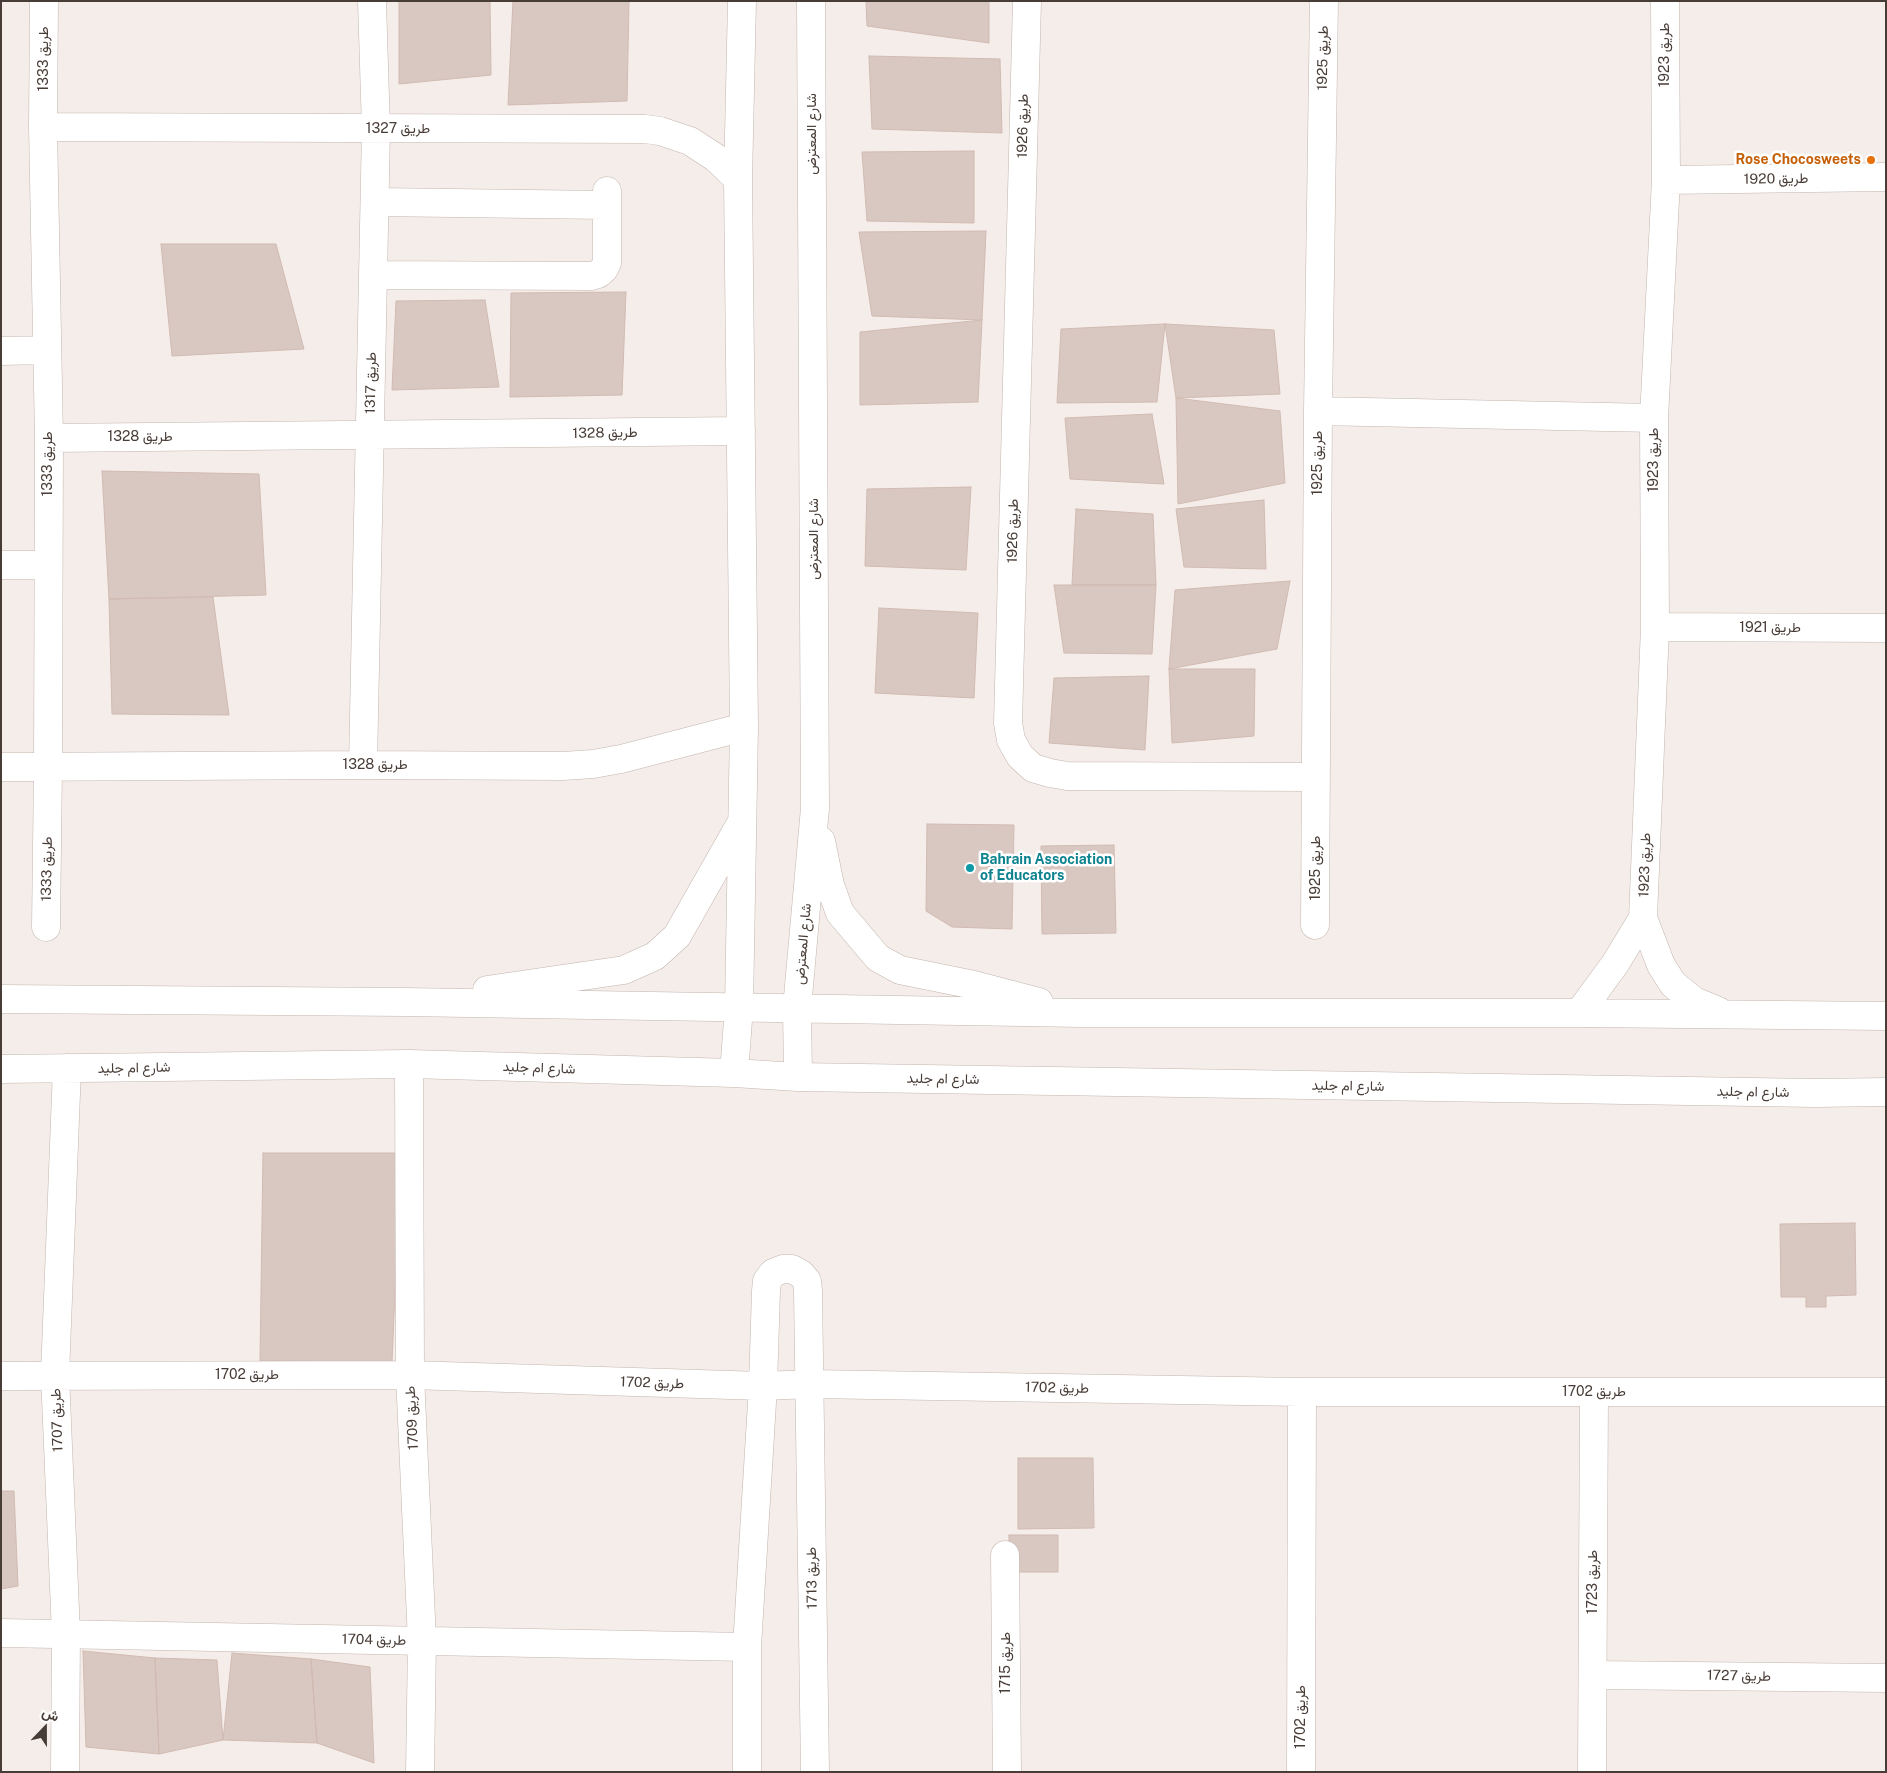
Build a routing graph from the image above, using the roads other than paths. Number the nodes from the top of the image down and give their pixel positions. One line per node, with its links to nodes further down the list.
1 (44, 1): 8 (street, طريق 1333)
2 (372, 1): 9 (street, طريق 1317)
3 (742, 1): 11 (street)
4 (811, 1): 31 (street, شارع المعترض)
5 (1027, 1): 30 (street, طريق 1926)
6 (1324, 1): 17 (street, طريق 1925)
7 (1665, 1): 12 (street, طريق 1923)
8 (44, 127): 9 (street, طريق 1327); 15 (street, طريق 1333)
9 (376, 129): 11 (street, طريق 1327); 13 (street, طريق 1317)
10 (1886, 177): 12 (street, طريق 1920)
11 (738, 179): 19 (street)
12 (1666, 180): 18 (street, طريق 1923)
13 (375, 202): 14 (street, طريق 1317); 14 (street)
14 (373, 275): 20 (street, طريق 1317)
15 (46, 350): 16 (street); 21 (street, طريق 1333)
16 (1, 351)
17 (1318, 411): 18 (street); 30 (street, طريق 1925)
18 (1654, 418): 24 (street, طريق 1923)
19 (741, 431): 20 (street, طريق 1328); 26 (street)
20 (370, 435): 21 (street, طريق 1328); 27 (street, طريق 1317)
21 (49, 438): 23 (street, طريق 1333)
22 (1, 565): 23 (street)
23 (48, 565): 29 (street, طريق 1333)
24 (1655, 627): 25 (street, طريق 1921); 33 (street, طريق 1923)
25 (1886, 628)
26 (744, 727): 27 (street, طريق 1328); 32 (street)
27 (363, 765): 29 (street, طريق 1328)
28 (1, 767): 29 (street, طريق 1328)
29 (48, 767): 35 (street, طريق 1333)
30 (1316, 777): 34 (street, طريق 1925)
31 (815, 808): 39 (street, شارع المعترض); 40 (street)
32 (742, 822): 37 (street); 38 (street)
33 (1643, 918): 41 (street, طريق 1923); 42 (street, طريق 1923)
34 (1315, 925)
35 (46, 927)
36 (1, 999): 37 (street)
37 (405, 1002): 38 (street)
38 (739, 1007): 39 (street); 47 (street)
39 (797, 1008): 40 (street); 48 (street, شارع المعترض)
40 (1082, 1013): 41 (street)
41 (1579, 1013): 42 (street)
42 (1725, 1014): 43 (street)
43 (1886, 1016)
44 (409, 1064): 45 (street, شارع ام جليد); 47 (street, شارع ام جليد); 51 (street, طريق 1709)
45 (67, 1068): 46 (street, شارع ام جليد); 50 (street, طريق 1707)
46 (1, 1069)
47 (734, 1073): 48 (street, شارع ام جليد)
48 (798, 1077): 49 (street, شارع ام جليد)
49 (1886, 1092)
50 (55, 1375): 51 (street, طريق 1702); 52 (street, طريق 1702); 60 (street, طريق 1707)
51 (410, 1375): 54 (street, طريق 1702); 61 (street, طريق 1709)
52 (1, 1376)
53 (810, 1384): 54 (street, طريق 1702); 54 (street, طريق 1713); 55 (street, طريق 1702); 68 (street, طريق 1713)
54 (762, 1386): 62 (street)
55 (1302, 1392): 56 (street, طريق 1702); 70 (street, طريق 1702)
56 (1594, 1392): 57 (street, طريق 1702); 63 (street, طريق 1723)
57 (1886, 1392)
58 (1005, 1554): 69 (street, طريق 1715)
59 (1, 1633): 60 (street, طريق 1704)
60 (66, 1634): 61 (street, طريق 1704); 65 (street, طريق 1707)
61 (422, 1641): 62 (street, طريق 1704); 66 (street, طريق 1709)
62 (747, 1647): 67 (street)
63 (1593, 1675): 64 (street, طريق 1727); 71 (street, طريق 1723)
64 (1886, 1678)
65 (66, 1772)
66 (420, 1772)
67 (747, 1772)
68 (815, 1772)
69 (1007, 1772)
70 (1301, 1772)
71 (1592, 1772)

